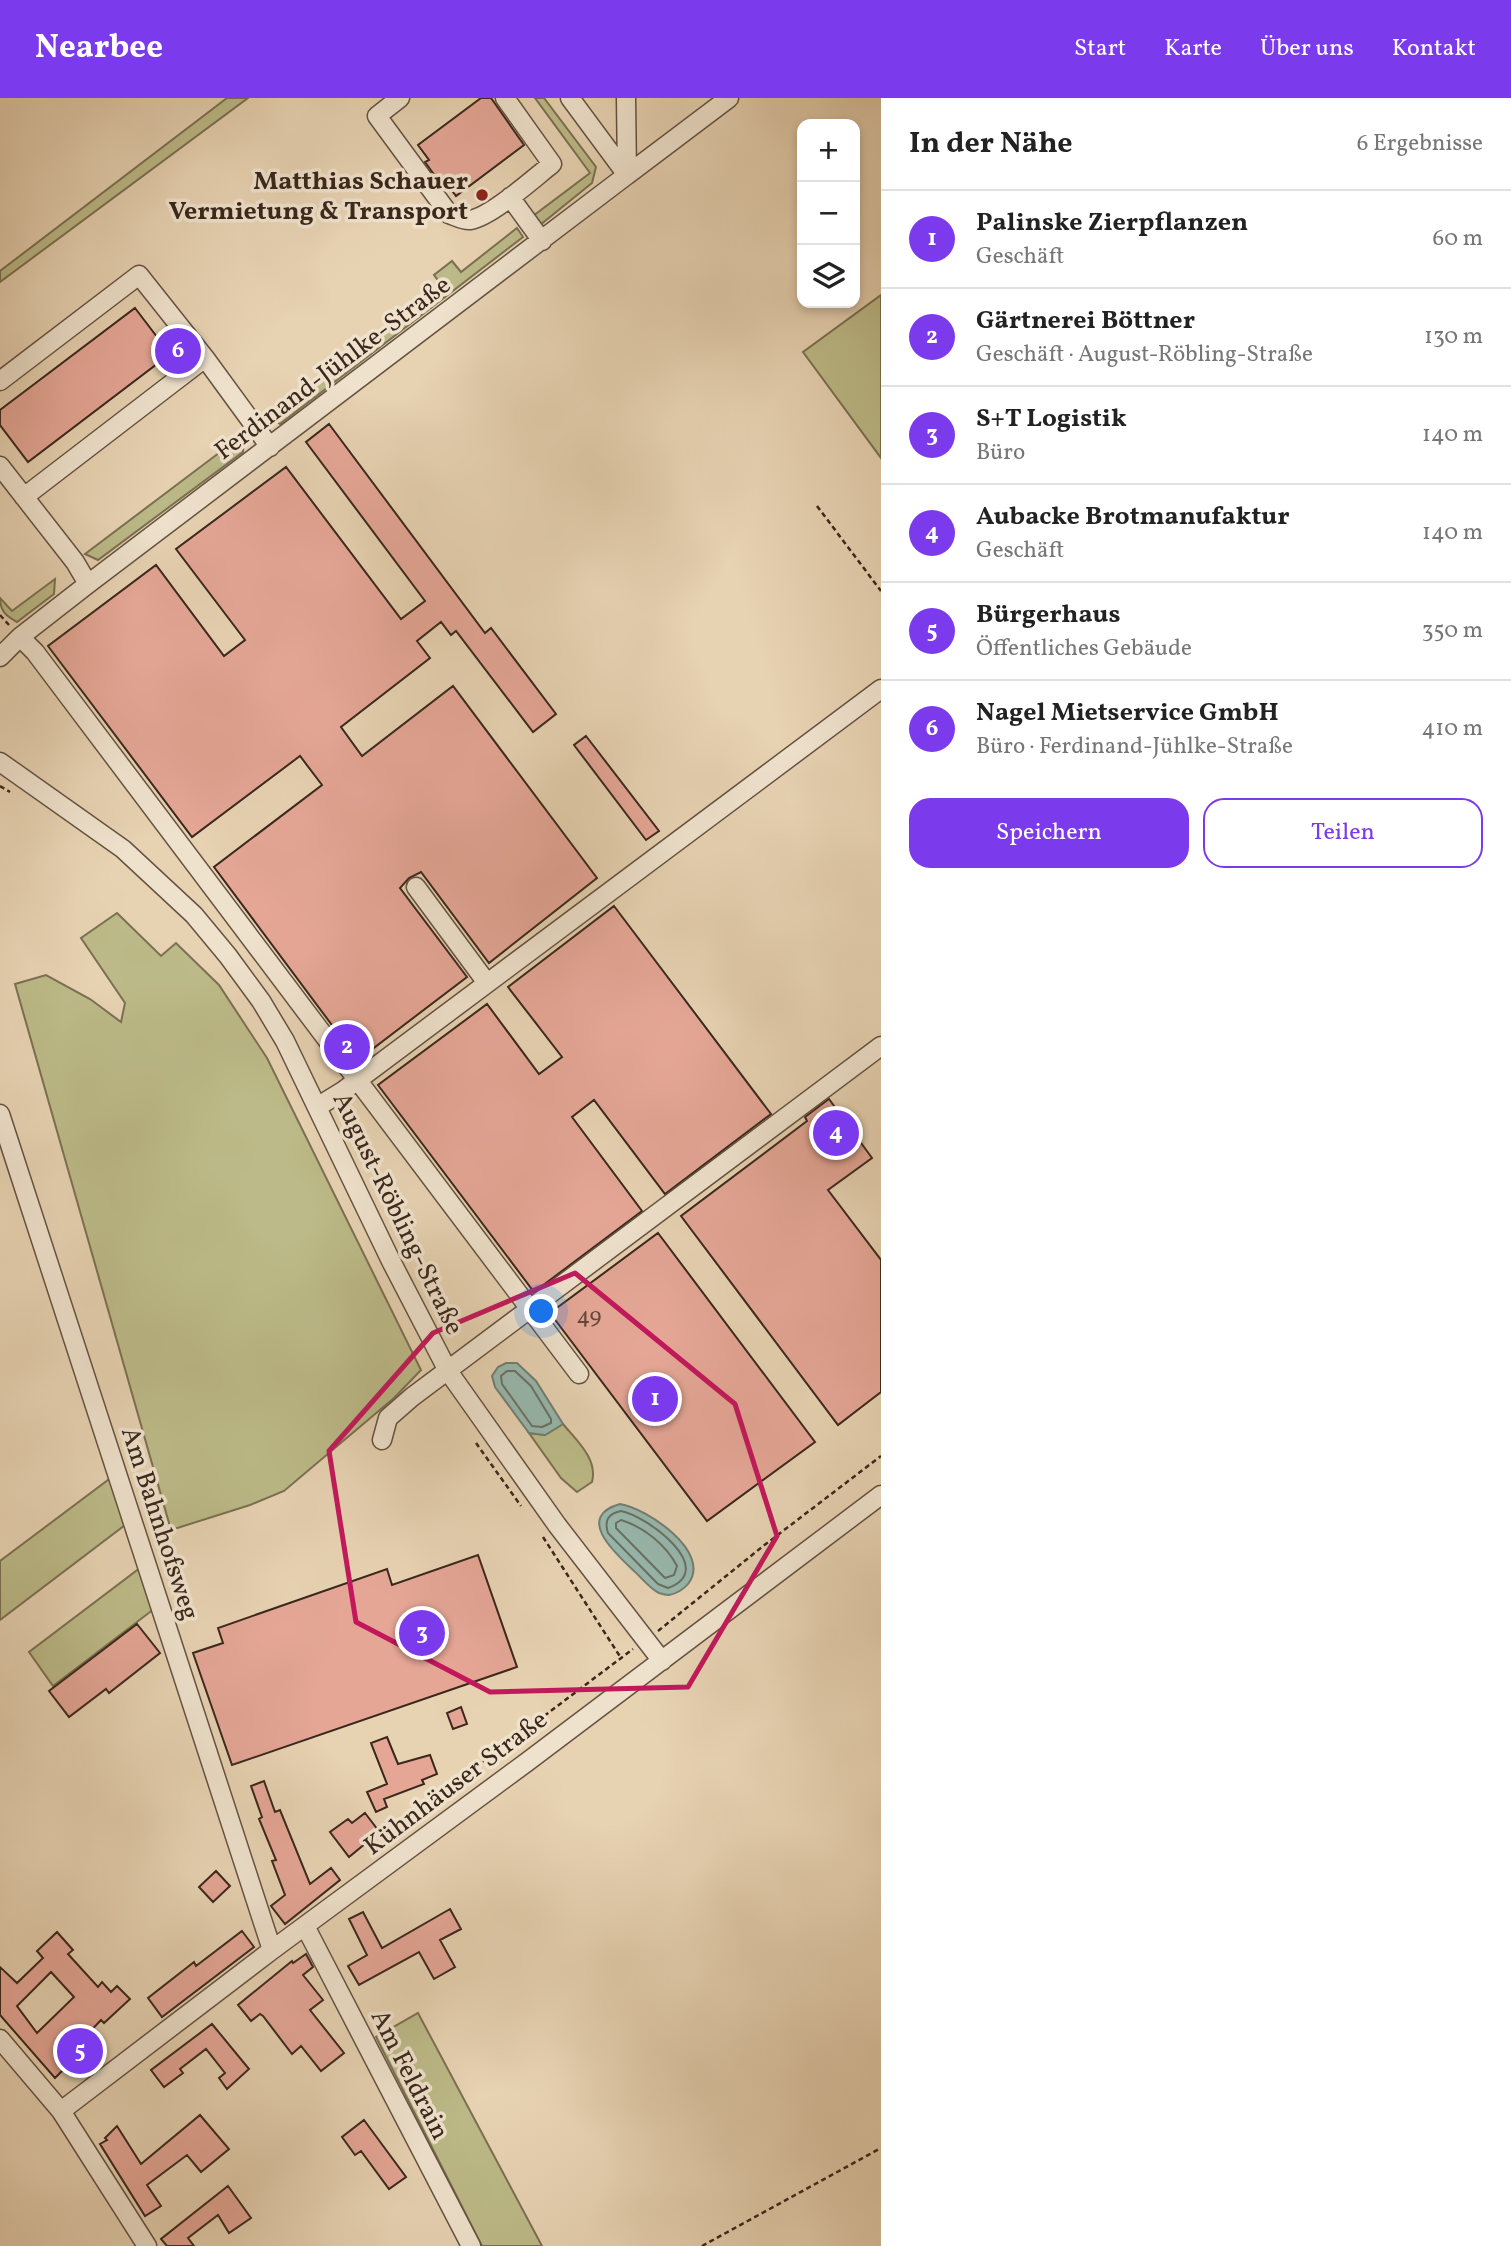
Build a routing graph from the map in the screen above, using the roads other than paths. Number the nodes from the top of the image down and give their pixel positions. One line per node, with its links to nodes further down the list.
1 (400, 98): 7 (street)
2 (505, 98): 7 (street)
3 (626, 98): 6 (street)
4 (729, 98): 6 (street, Ferdinand-Jühlke-Straße)
5 (575, 100): 6 (street)
6 (627, 175): 8 (street, Ferdinand-Jühlke-Straße)
7 (510, 197): 8 (street)
8 (542, 241): 11 (street, Ferdinand-Jühlke-Straße)
9 (205, 358): 10 (street); 11 (street); 13 (street)
10 (0, 381)
11 (270, 447): 14 (street, Ferdinand-Jühlke-Straße)
12 (0, 466): 13 (street)
13 (24, 497): 14 (street)
14 (88, 584): 15 (street, Ferdinand-Jühlke-Straße)
15 (20, 637): 16 (street, Ferdinand-Jühlke-Straße); 22 (street)
16 (0, 657)
17 (881, 689): 20 (street)
18 (0, 762): 23 (street, August-Röbling-Straße)
19 (416, 887): 20 (street)
20 (487, 983): 22 (street)
21 (881, 1046): 25 (street)
22 (357, 1081): 23 (street); 25 (street)
23 (317, 1107): 26 (street, August-Röbling-Straße)
24 (0, 1114): 32 (street, Am Bahnhofsweg)
25 (531, 1310): 26 (street); 27 (street)
26 (448, 1371): 28 (street); 30 (street, August-Röbling-Straße)
27 (579, 1374)
28 (382, 1440)
29 (881, 1495): 30 (street, Kühnhäuser Straße)
30 (662, 1661): 31 (street, Kühnhäuser Straße)
31 (305, 1926): 32 (street, Kühnhäuser Straße); 36 (street, Am Feldrain)
32 (272, 1950): 34 (street, Kühnhäuser Straße)
33 (0, 2039): 34 (street)
34 (61, 2112): 35 (street)
35 (147, 2246)
36 (471, 2246)

